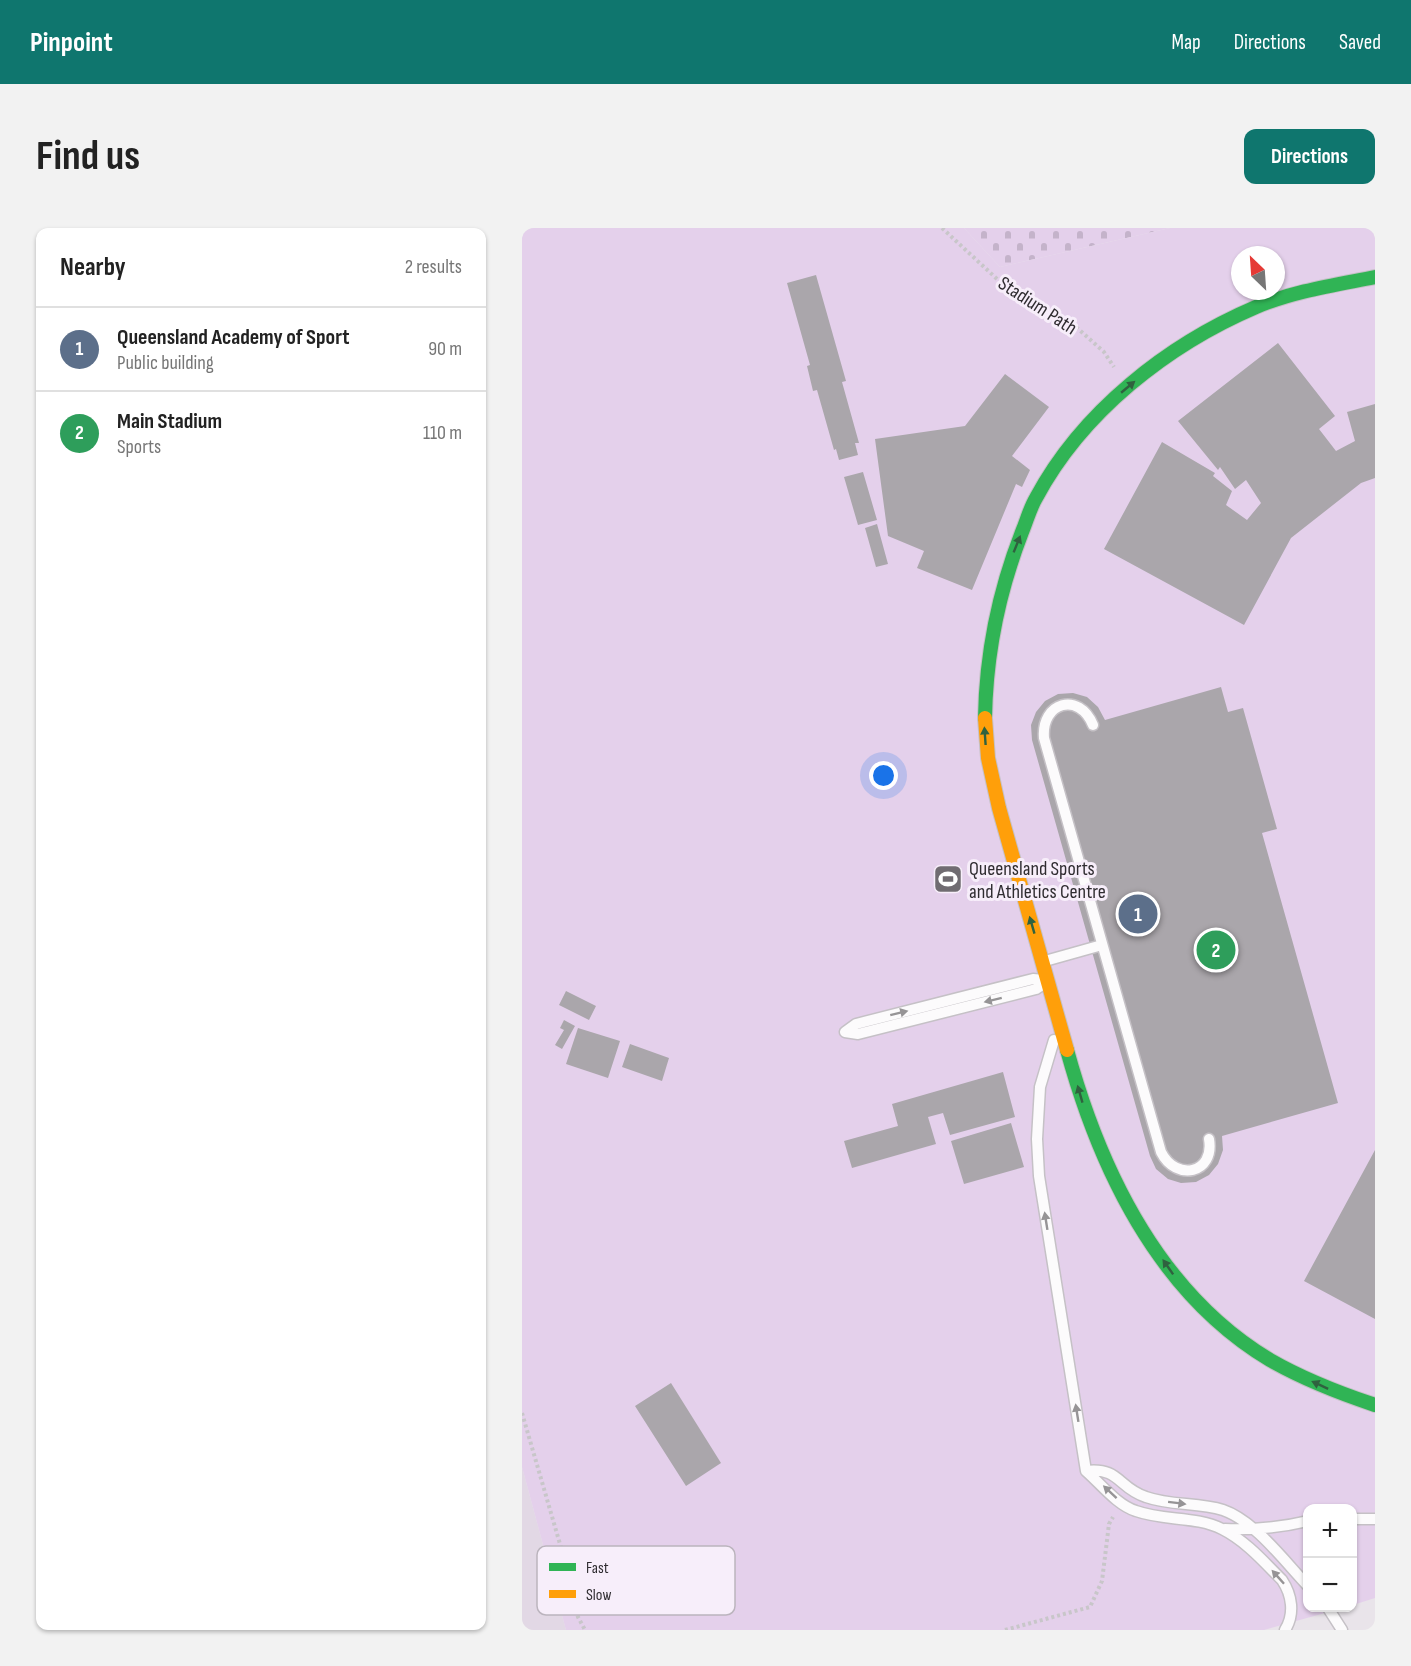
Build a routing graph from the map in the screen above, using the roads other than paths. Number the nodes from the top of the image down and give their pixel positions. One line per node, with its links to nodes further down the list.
1 (1375, 277): 4 (street, one-way to 1)
2 (1093, 725): 3 (lane)
3 (1102, 945): 4 (lane); 7 (lane)
4 (1042, 962): 5 (street)
5 (1048, 981): 5 (lane, one-way to 5); 6 (street)
6 (1060, 1023): 8 (street, one-way to 6); 9 (lane, one-way to 6)
7 (1209, 1139)
8 (1375, 1405)
9 (1086, 1471): 13 (lane, one-way to 9); 14 (lane, one-way to 14)
10 (1375, 1519): 11 (lane)
11 (1357, 1520)
12 (1303, 1522): 14 (lane)
13 (1222, 1528): 14 (lane); 17 (lane, one-way to 13)
14 (1255, 1530): 15 (lane)
15 (1303, 1581)
16 (1331, 1612): 18 (lane)
17 (1285, 1630)
18 (1342, 1630)

